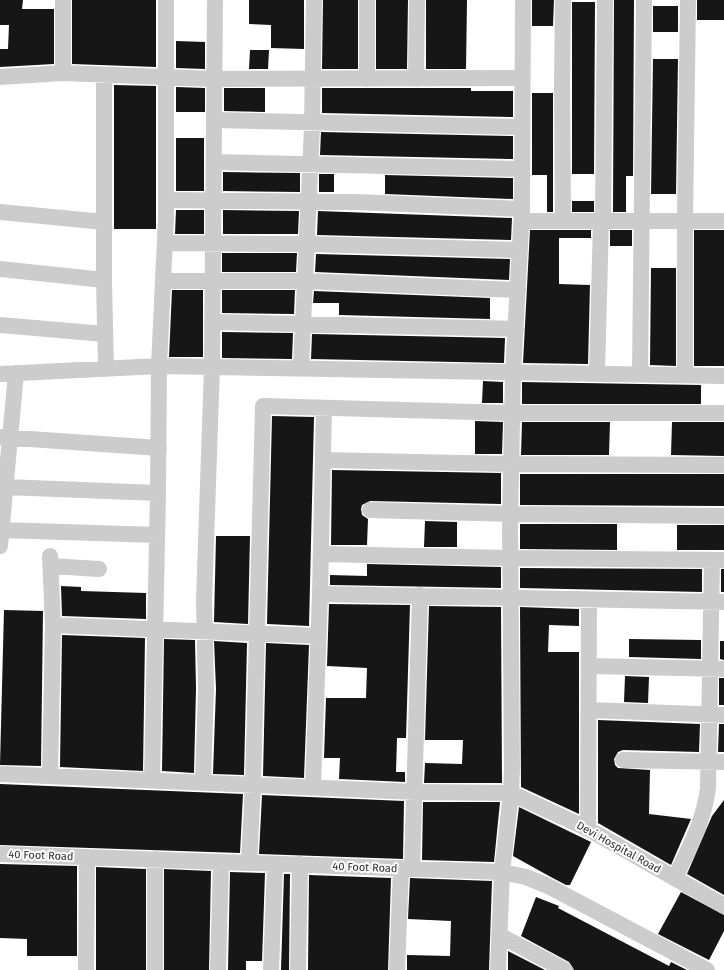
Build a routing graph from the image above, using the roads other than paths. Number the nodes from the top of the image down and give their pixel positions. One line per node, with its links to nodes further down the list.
1 (63, 0): 12 (street)
2 (166, 0): 15 (street)
3 (215, 0): 17 (street)
4 (314, 0): 18 (street)
5 (367, 0): 19 (street)
6 (417, 0): 20 (street)
7 (523, 0): 16 (street)
8 (564, 0): 32 (street)
9 (605, 0): 33 (street)
10 (644, 0): 34 (street)
11 (688, 0): 35 (street)
12 (63, 73): 13 (street); 14 (street)
13 (104, 75): 15 (street); 37 (street)
14 (0, 78)
15 (166, 78): 17 (street); 27 (street)
16 (522, 78): 20 (street); 23 (street)
17 (214, 79): 18 (street); 21 (street)
18 (313, 79): 19 (street); 22 (street)
19 (366, 79): 20 (street)
20 (416, 79)
21 (214, 120): 22 (street); 24 (street)
22 (312, 122): 23 (street); 25 (street)
23 (522, 127): 26 (street)
24 (214, 162): 25 (street); 28 (street)
25 (310, 164): 26 (street); 29 (street)
26 (522, 169): 31 (street)
27 (166, 200): 28 (street); 38 (street)
28 (213, 201): 29 (street); 39 (street)
29 (308, 203): 31 (street); 40 (street)
30 (0, 212): 37 (street)
31 (522, 215): 32 (street); 41 (street)
32 (563, 221): 33 (street)
33 (602, 221): 34 (street); 60 (street)
34 (641, 221): 35 (street); 61 (street)
35 (685, 221): 36 (street); 62 (street)
36 (724, 221)
37 (104, 222): 43 (street)
38 (165, 243): 39 (street); 44 (street)
39 (213, 243): 40 (street); 46 (street)
40 (307, 244): 41 (street); 45 (street)
41 (520, 250): 47 (street)
42 (0, 269): 43 (street)
43 (104, 280): 52 (street)
44 (163, 281): 46 (street); 53 (street)
45 (305, 281): 46 (street); 47 (street); 50 (street)
46 (212, 282): 48 (street)
47 (518, 290): 51 (street)
48 (212, 322): 50 (street); 54 (street)
49 (0, 325): 52 (street)
50 (303, 325): 51 (street); 56 (street)
51 (516, 329): 57 (street)
52 (105, 334): 55 (street)
53 (159, 366): 54 (street); 55 (street); 68 (street)
54 (212, 366): 56 (street); 91 (street)
55 (106, 368): 58 (street)
56 (301, 368): 57 (street)
57 (514, 372): 60 (street); 65 (street)
58 (16, 373): 59 (street); 67 (street)
59 (0, 374)
60 (597, 374): 61 (street)
61 (640, 375): 62 (street)
62 (685, 375): 63 (street)
63 (724, 376)
64 (324, 408): 65 (street); 69 (street); 92 (street)
65 (513, 413): 66 (street); 70 (street)
66 (724, 413)
67 (5, 437): 68 (street); 72 (street)
68 (159, 448): 73 (street)
69 (324, 460): 70 (street); 80 (street)
70 (512, 464): 71 (street); 75 (street)
71 (724, 465)
72 (5, 487): 73 (street); 77 (street)
73 (158, 493): 78 (street)
74 (370, 510): 75 (street)
75 (510, 514): 76 (street); 81 (street)
76 (724, 516)
77 (0, 530): 78 (street); 79 (street)
78 (158, 535): 90 (street)
79 (0, 545)
80 (321, 554): 81 (street); 84 (street)
81 (510, 558): 82 (street); 86 (street)
82 (718, 560): 88 (street)
83 (100, 569): 89 (street)
84 (320, 594): 85 (street); 93 (street)
85 (420, 595): 86 (street); 106 (street)
86 (510, 598): 87 (street); 107 (street)
87 (589, 600): 88 (street); 94 (street)
88 (718, 602): 95 (street)
89 (53, 625): 90 (street); 101 (street)
90 (155, 630): 91 (street); 102 (street)
91 (205, 631): 92 (street); 103 (street)
92 (257, 634): 93 (street); 104 (street)
93 (319, 636): 105 (street)
94 (590, 666): 95 (street); 96 (street)
95 (717, 669): 97 (street)
96 (589, 710): 97 (street); 108 (street)
97 (717, 715): 99 (street)
98 (623, 760): 99 (street)
99 (717, 762): 118 (street)
100 (0, 774): 101 (street)
101 (50, 776): 102 (street)
102 (152, 780): 103 (street)
103 (203, 782): 104 (street)
104 (253, 784): 105 (street); 113 (street)
105 (313, 787): 106 (street)
106 (416, 792): 107 (street); 116 (street)
107 (511, 793): 108 (street, Devi Hospital Road); 117 (street)
108 (588, 829): 118 (street, Devi Hospital Road)
109 (0, 854): 110 (street, 40 Foot Road)
110 (87, 857): 111 (street, 40 Foot Road); 121 (street)
111 (154, 859): 112 (street, 40 Foot Road); 122 (street)
112 (221, 862): 113 (street, 40 Foot Road); 123 (street)
113 (249, 863): 114 (street, 40 Foot Road)
114 (275, 864): 115 (street, 40 Foot Road); 124 (street)
115 (300, 864): 116 (street, 40 Foot Road); 125 (street)
116 (406, 868): 117 (street, 40 Foot Road); 126 (street)
117 (502, 872): 120 (street); 129 (street, 40 Foot Road)
118 (675, 878): 119 (street, Devi Hospital Road)
119 (724, 906)
120 (499, 935): 127 (street); 128 (street)
121 (86, 970)
122 (155, 970)
123 (218, 970)
124 (271, 970)
125 (298, 970)
126 (398, 970)
127 (498, 970)
128 (564, 970)
129 (707, 970)

